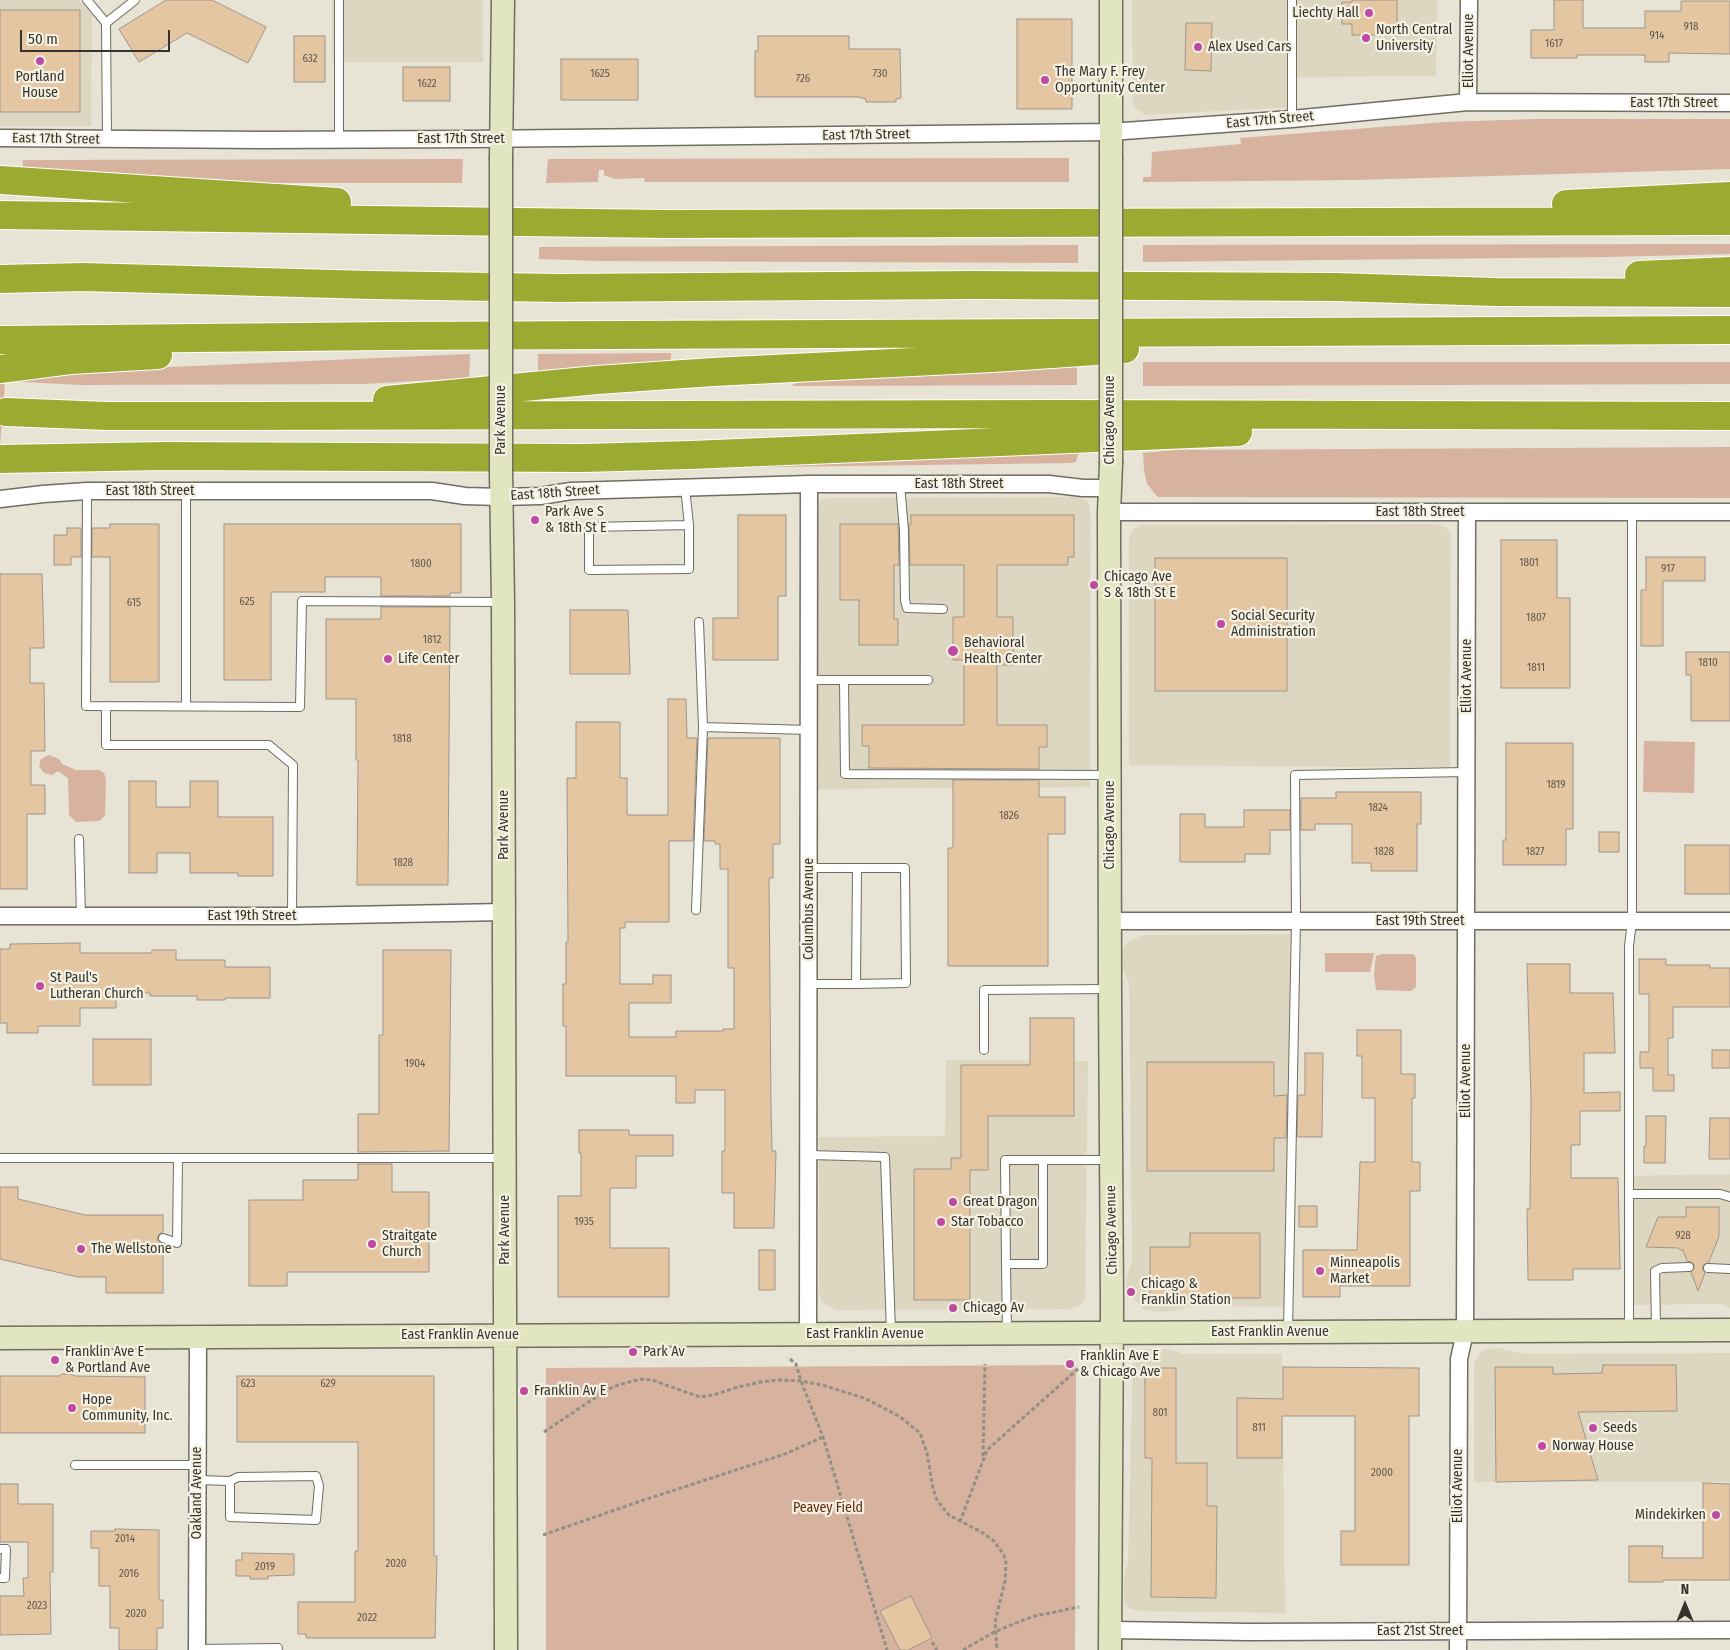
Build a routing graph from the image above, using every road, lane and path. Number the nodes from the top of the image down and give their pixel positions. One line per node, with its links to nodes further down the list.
1 (87, 0): 8 (lane)
2 (135, 0): 8 (lane)
3 (339, 0): 15 (lane)
4 (503, 0): 16 (street, Park Avenue)
5 (1111, 0): 12 (street, Chicago Avenue)
6 (1292, 0): 11 (lane)
7 (1469, 0): 9 (street, Elliot Avenue)
8 (106, 23): 14 (lane)
9 (1468, 102): 10 (street, East 17th Street); 11 (street, East 17th Street)
10 (1730, 103)
11 (1292, 119): 12 (street, East 17th Street)
12 (1110, 132): 16 (street, East 17th Street); 40 (street, Chicago Avenue, bridge)
13 (0, 138): 14 (street, East 17th Street)
14 (107, 140): 15 (street, East 17th Street)
15 (339, 140): 16 (street, East 17th Street)
16 (501, 149): 43 (street, Park Avenue, bridge)
17 (0, 180): 22 (highway)
18 (1730, 196): 21 (highway)
19 (0, 216): 22 (highway)
20 (1730, 221): 21 (highway)
21 (1130, 223): 22 (highway)
22 (666, 224)
23 (1730, 271): 25 (highway)
24 (0, 279): 25 (highway)
25 (1336, 287): 26 (highway)
26 (1730, 293)
27 (1730, 330): 28 (highway)
28 (1387, 331): 29 (highway); 33 (highway)
29 (468, 336): 30 (highway); 31 (highway)
30 (0, 340)
31 (0, 369)
32 (6, 412): 33 (highway)
33 (236, 416): 34 (highway)
34 (1618, 416): 35 (highway); 36 (highway)
35 (1730, 416)
36 (0, 459)
37 (809, 484): 38 (street, East 18th Street); 39 (street, East 18th Street); 53 (street, Columbus Avenue)
38 (900, 484): 40 (street, East 18th Street); 51 (lane)
39 (686, 488): 43 (street, East 18th Street); 49 (lane)
40 (1110, 488): 45 (street, Chicago Avenue)
41 (186, 490): 42 (street, East 18th Street); 43 (street, East 18th Street); 57 (lane)
42 (87, 491): 44 (street, East 18th Street); 56 (lane)
43 (501, 497): 50 (street, Park Avenue)
44 (0, 499)
45 (1109, 512): 46 (street, East 18th Street); 61 (street, Chicago Avenue)
46 (1467, 512): 47 (street, East 18th Street); 60 (street, Elliot Avenue)
47 (1632, 512): 48 (street, East 18th Street); 73 (lane)
48 (1730, 512)
49 (689, 525): 49 (lane)
50 (503, 602): 57 (lane); 66 (street, Park Avenue)
51 (943, 609)
52 (699, 622): 58 (lane)
53 (809, 680): 54 (lane); 59 (street, Columbus Avenue)
54 (844, 680): 55 (lane); 61 (lane)
55 (928, 680)
56 (106, 706): 57 (lane); 69 (lane)
57 (186, 706)
58 (703, 727): 59 (lane); 65 (lane)
59 (809, 730): 63 (street, Columbus Avenue)
60 (1467, 772): 71 (lane); 72 (street, Elliot Avenue)
61 (1110, 775): 70 (street, Chicago Avenue)
62 (80, 839): 68 (lane)
63 (809, 868): 64 (lane); 75 (street, Columbus Avenue)
64 (857, 868): 76 (lane); 76 (lane)
65 (696, 910)
66 (504, 912): 69 (street, East 19th Street); 82 (street, Park Avenue)
67 (0, 916): 68 (street, East 19th Street)
68 (81, 916): 69 (street, East 19th Street)
69 (292, 916)
70 (1110, 921): 71 (street, East 19th Street); 77 (street, Chicago Avenue)
71 (1296, 921): 72 (street, East 19th Street); 95 (lane)
72 (1466, 921): 73 (street, East 19th Street); 96 (street, Elliot Avenue)
73 (1632, 921): 74 (street, East 19th Street); 85 (lane)
74 (1730, 921)
75 (809, 984): 76 (lane); 79 (street, Columbus Avenue)
76 (856, 984)
77 (1110, 989): 78 (lane); 84 (street, Chicago Avenue)
78 (984, 1050)
79 (809, 1155): 99 (street, Columbus Avenue); 100 (lane)
80 (0, 1158): 81 (lane)
81 (178, 1158): 82 (lane); 87 (lane)
82 (505, 1158): 101 (street, Park Avenue)
83 (1043, 1160): 84 (lane); 88 (lane); 88 (lane)
84 (1111, 1160): 98 (street, Chicago Avenue)
85 (1629, 1194): 86 (lane); 92 (lane)
86 (1730, 1197)
87 (163, 1238)
88 (1006, 1264): 97 (lane)
89 (1689, 1268): 93 (lane)
90 (1708, 1268): 91 (lane)
91 (1730, 1269)
92 (1629, 1330): 93 (street, East Franklin Avenue); 96 (street, East Franklin Avenue)
93 (1657, 1330): 94 (street, East Franklin Avenue)
94 (1730, 1330)
95 (1288, 1332): 96 (street, East Franklin Avenue); 98 (street, East Franklin Avenue)
96 (1465, 1332): 121 (street, Elliot Avenue)
97 (1007, 1333): 98 (street, East Franklin Avenue); 100 (street, East Franklin Avenue)
98 (1112, 1333): 122 (street, Chicago Avenue)
99 (808, 1334): 100 (street, East Franklin Avenue); 101 (street, East Franklin Avenue)
100 (891, 1334)
101 (506, 1335): 102 (street, East Franklin Avenue); 126 (street, Park Avenue)
102 (198, 1337): 103 (street, East Franklin Avenue); 112 (street, Oakland Avenue)
103 (0, 1338)
104 (790, 1359): 107 (path)
105 (985, 1364): 110 (path)
106 (1079, 1368): 110 (path)
107 (801, 1382): 108 (path); 109 (path); 114 (path)
108 (544, 1432)
109 (823, 1437): 115 (path); 127 (path)
110 (983, 1460): 114 (path)
111 (75, 1465): 112 (lane)
112 (197, 1472): 113 (lane); 125 (street, Oakland Avenue)
113 (230, 1481): 113 (lane)
114 (960, 1522): 120 (path)
115 (543, 1535)
116 (0, 1548): 117 (lane)
117 (0, 1578)
118 (1079, 1607): 120 (path)
119 (1730, 1630): 121 (street, East 21st Street)
120 (994, 1632): 129 (path); 130 (path)
121 (1458, 1632): 122 (street, East 21st Street); 131 (street, Elliot Avenue)
122 (1110, 1640)
123 (932, 1642): 128 (path)
124 (278, 1648): 125 (lane)
125 (197, 1650)
126 (506, 1650)
127 (887, 1650)
128 (937, 1650)
129 (963, 1650)
130 (997, 1650)
131 (1458, 1650)

